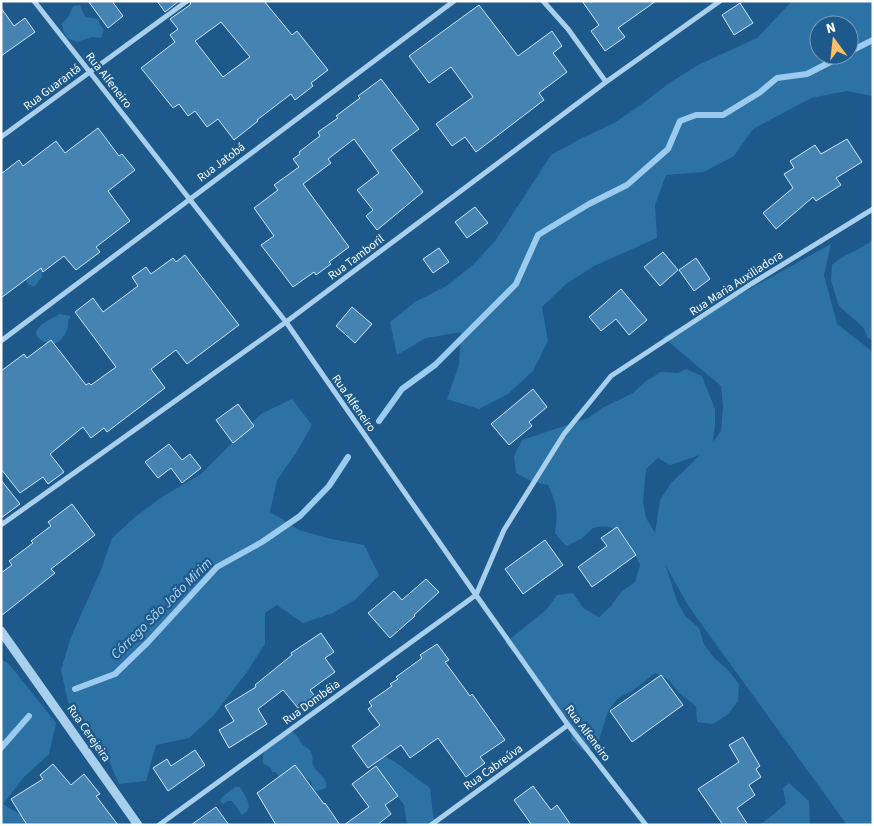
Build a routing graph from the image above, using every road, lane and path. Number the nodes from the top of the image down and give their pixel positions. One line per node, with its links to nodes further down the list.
1 (34, 1): 6 (street, Rua Alfeneiro)
2 (188, 1): 6 (street, Rua Guarantá)
3 (454, 1): 9 (street, Rua Jatobá)
4 (544, 1): 7 (street)
5 (720, 1): 7 (street, Rua Tamboril)
6 (90, 71): 8 (street, Rua Guarantá); 9 (street, Rua Alfeneiro)
7 (606, 82): 11 (street, Rua Tamboril)
8 (1, 137)
9 (190, 198): 11 (street, Rua Alfeneiro); 12 (street, Rua Jatobá)
10 (873, 209): 14 (street, Rua Maria Auxiliadora)
11 (286, 322): 13 (street, Rua Tamboril); 14 (street, Rua Alfeneiro)
12 (1, 341)
13 (1, 525)
14 (476, 595): 16 (street, Rua Alfeneiro); 18 (street, Rua Dombéia)
15 (1, 631): 17 (street, Rua Cerejeira)
16 (568, 724): 19 (street, Rua Cabreúva); 20 (street, Rua Alfeneiro)
17 (138, 825)
18 (159, 825)
19 (431, 825)
20 (646, 825)

